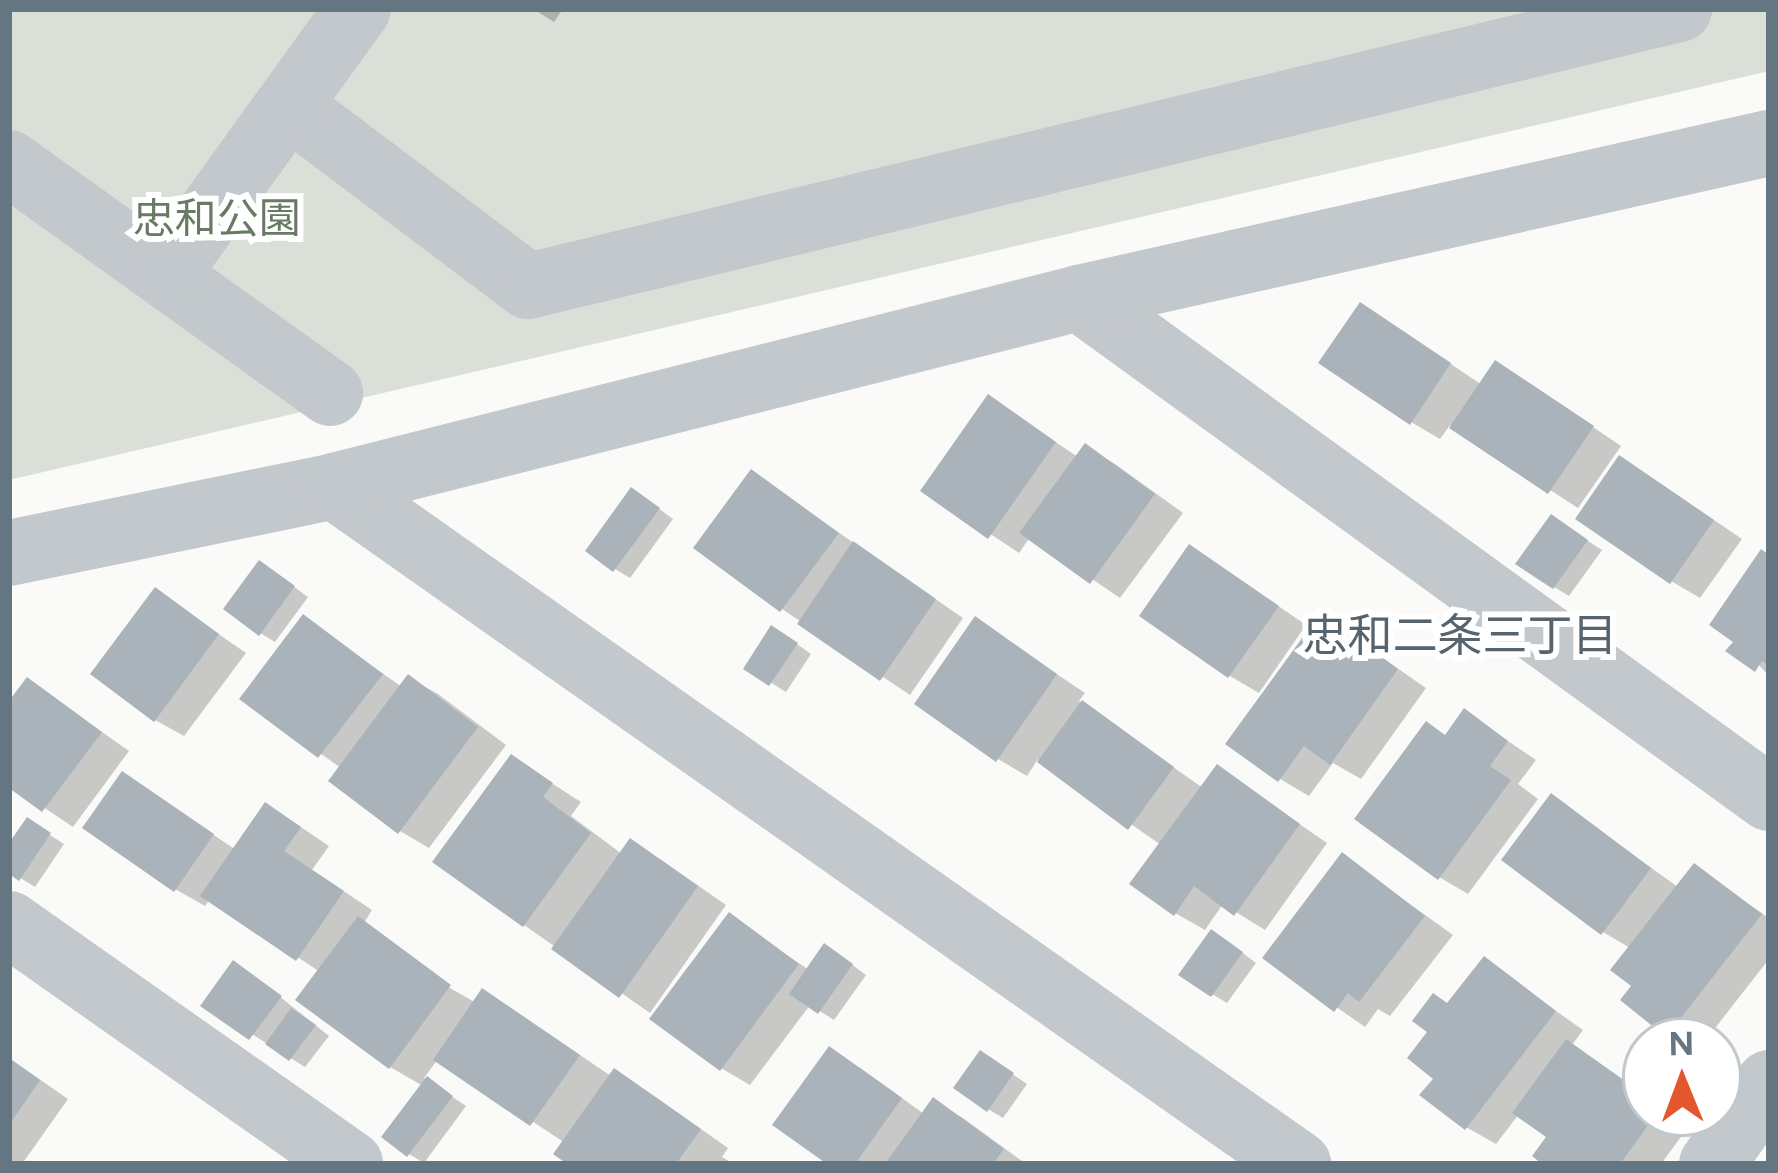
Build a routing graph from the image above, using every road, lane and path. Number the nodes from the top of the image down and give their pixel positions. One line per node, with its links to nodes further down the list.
1 (358, 9): 3 (street)
2 (1678, 9): 3 (street)
3 (289, 106): 6 (street)
4 (1769, 143): 7 (street)
5 (9, 164): 6 (street)
6 (166, 275): 8 (street)
7 (1079, 298): 9 (street); 11 (street)
8 (330, 393)
9 (334, 486): 10 (street); 15 (street)
10 (9, 553)
11 (1769, 799)
12 (9, 924): 14 (street)
13 (1769, 1083): 16 (street)
14 (350, 1164)
15 (1298, 1164)
16 (1712, 1164)

